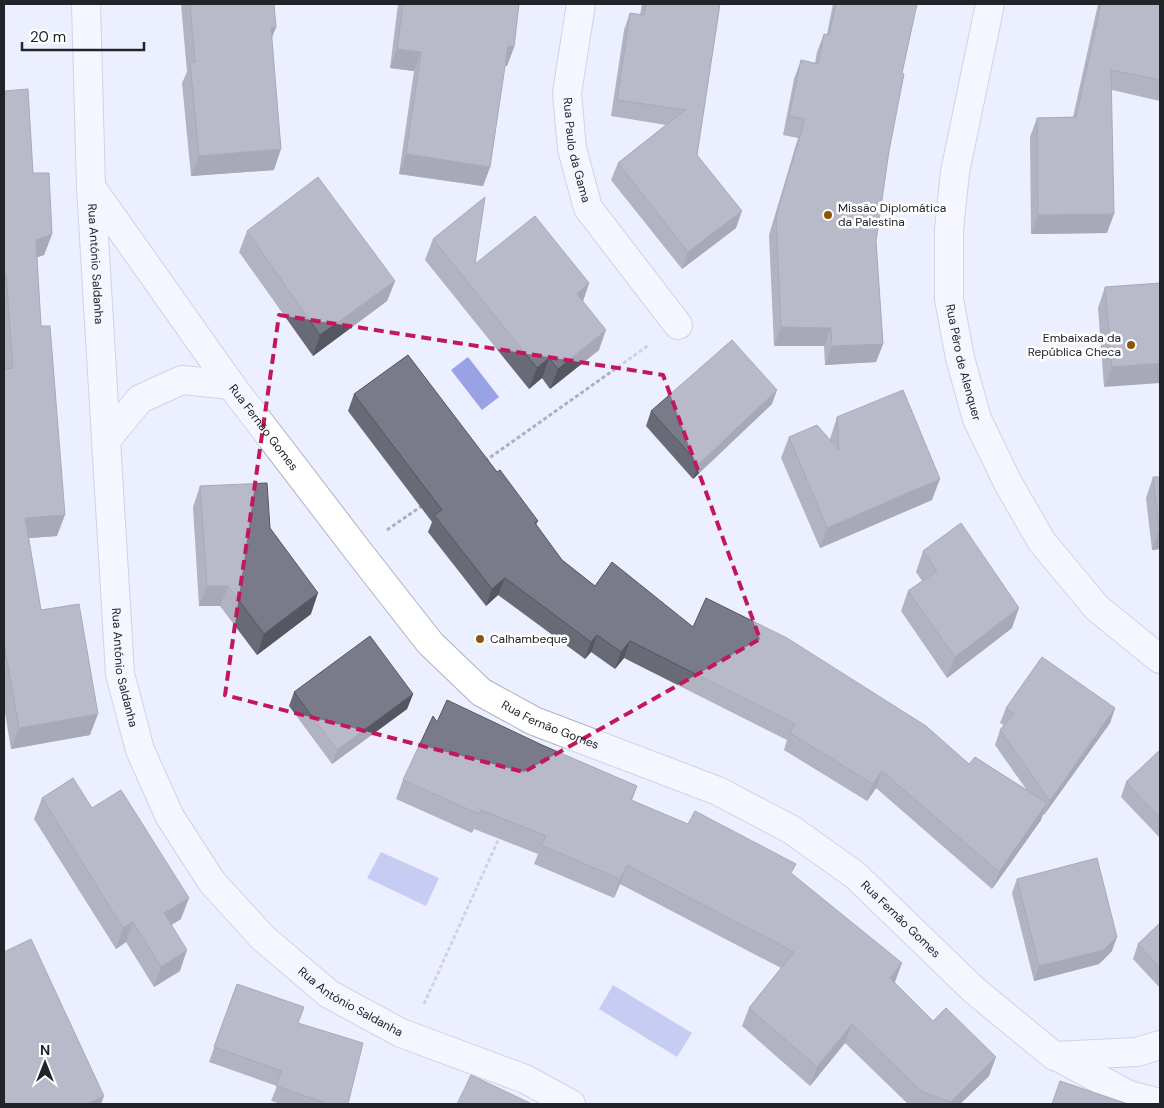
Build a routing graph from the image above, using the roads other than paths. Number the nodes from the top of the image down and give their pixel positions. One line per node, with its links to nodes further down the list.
1 (86, 4): 4 (street, Rua António Saldanha)
2 (581, 4): 5 (street, Rua Paulo da Gama)
3 (990, 4): 8 (street, Rua Pêro de Alenquer)
4 (92, 187): 6 (street, Rua Fernão Gomes); 7 (street, Rua António Saldanha)
5 (678, 324)
6 (230, 385): 7 (street); 10 (street, Rua Fernão Gomes)
7 (107, 438): 12 (street, Rua António Saldanha)
8 (1160, 659)
9 (1160, 1045): 10 (street)
10 (1054, 1056): 11 (street, Rua Fernão Gomes)
11 (1160, 1103)
12 (571, 1104)

